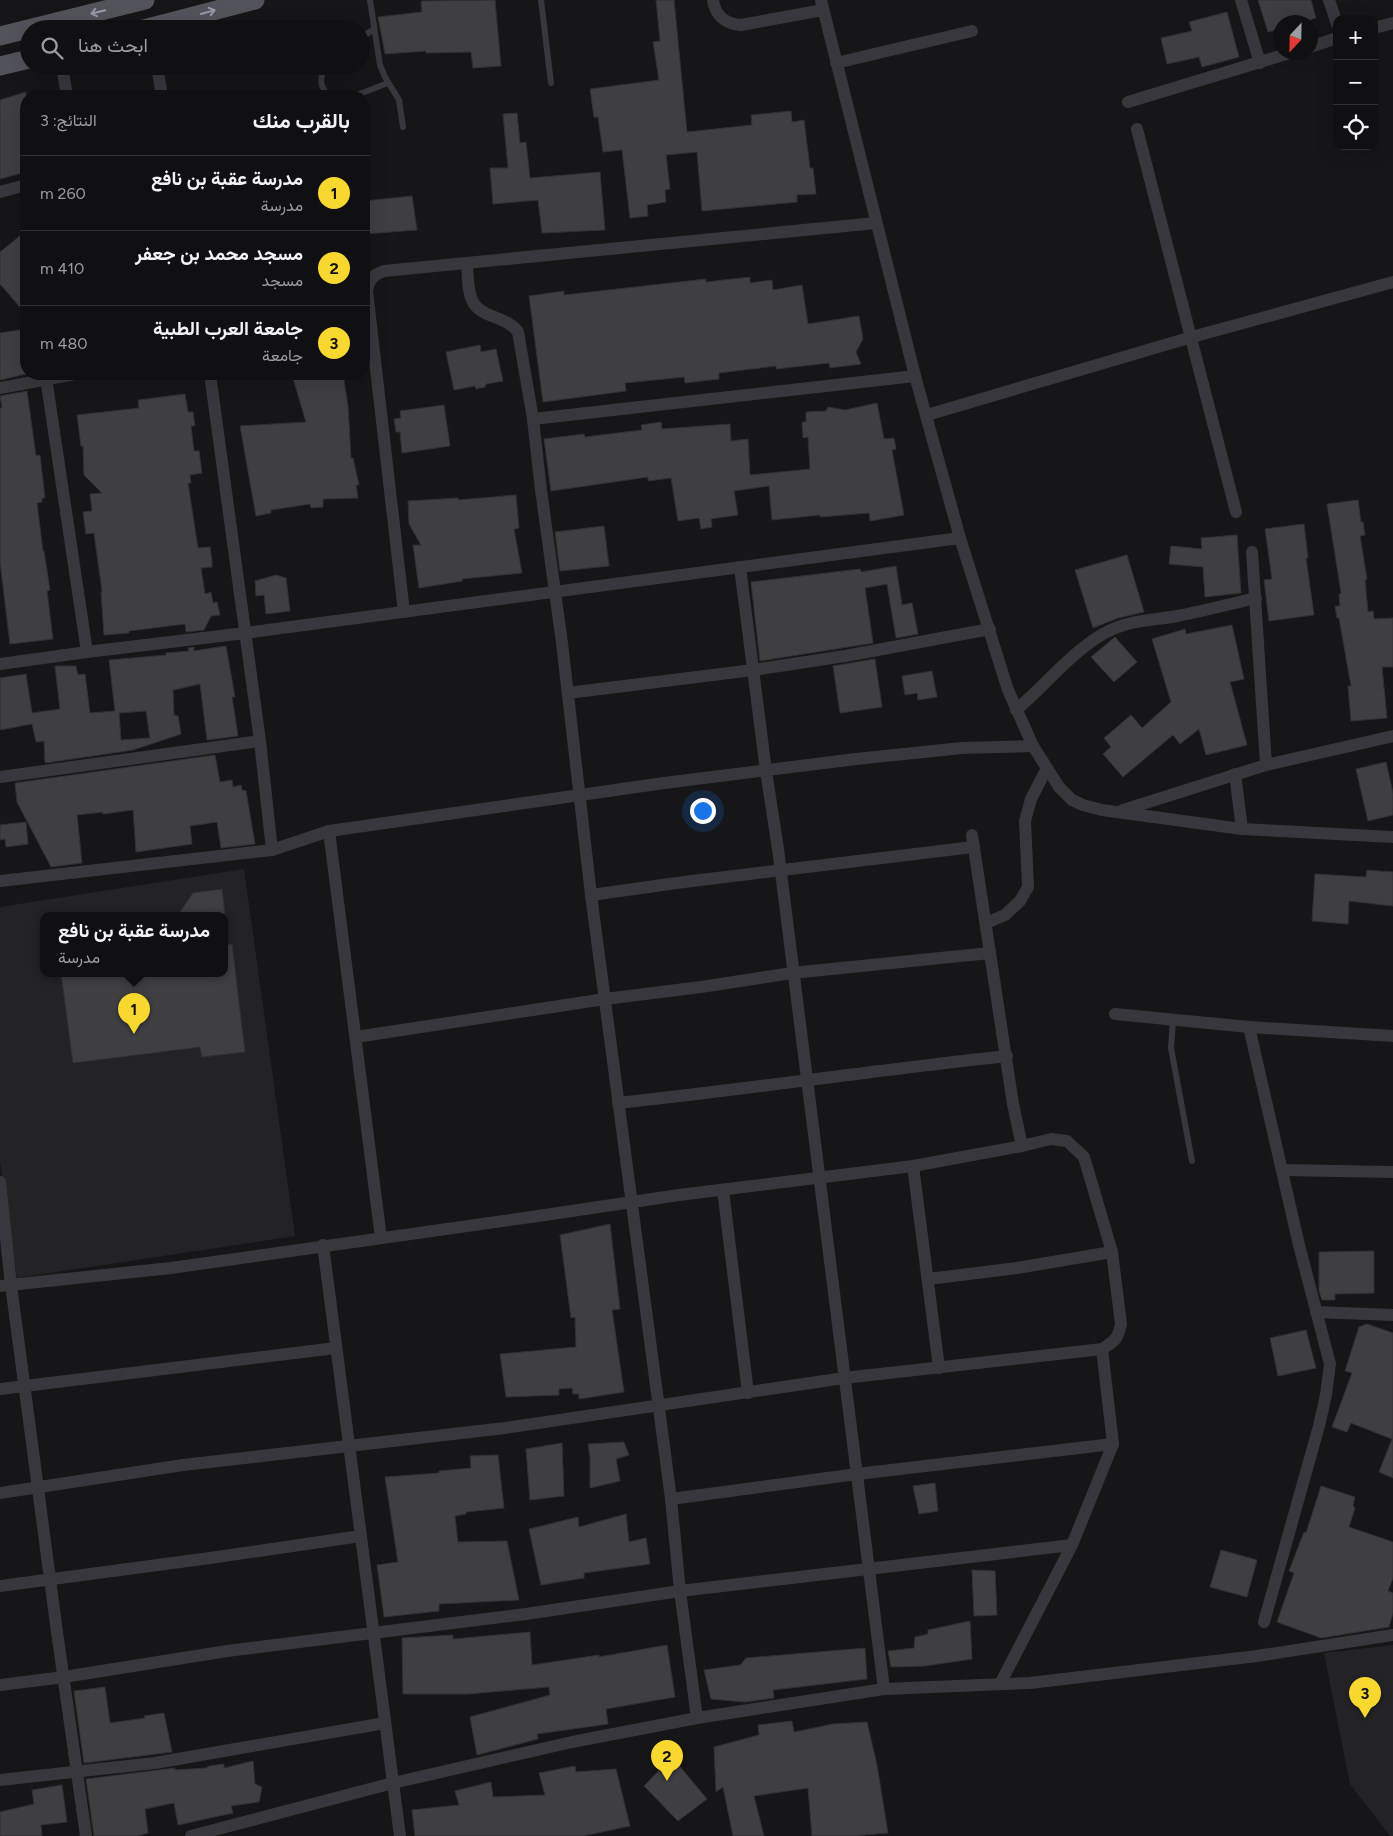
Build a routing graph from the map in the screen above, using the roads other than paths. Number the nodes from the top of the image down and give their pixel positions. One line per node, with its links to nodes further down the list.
1 (145, 0): 10 (main road, one-way to 10)
2 (255, 0): 11 (main road, one-way to 2)
3 (370, 0): 14 (lane)
4 (541, 0): 30 (lane)
5 (713, 0): 8 (street)
6 (1241, 0): 24 (street)
7 (1330, 0): 9 (street)
8 (822, 5): 23 (street)
9 (1334, 15)
10 (76, 20)
11 (179, 20)
12 (1393, 24): 13 (street)
13 (1378, 27)
14 (374, 29): 17 (lane); 29 (lane)
15 (972, 31): 23 (street)
16 (20, 32): 18 (main road)
17 (370, 32)
18 (0, 36)
19 (1333, 39): 20 (street)
20 (1318, 44)
21 (1273, 59): 24 (street)
22 (20, 60): 25 (main road)
23 (836, 63): 40 (street)
24 (1260, 63): 35 (street)
25 (0, 66)
26 (63, 75): 31 (street)
27 (158, 75): 32 (street)
28 (322, 75): 33 (lane)
29 (388, 83): 34 (lane); 36 (lane)
30 (551, 83)
31 (65, 90)
32 (161, 90)
33 (324, 90)
34 (370, 90)
35 (1128, 102)
36 (403, 127)
37 (1137, 129): 45 (street)
38 (20, 187): 39 (street)
39 (0, 192)
40 (876, 223): 41 (street); 46 (street)
41 (467, 263): 42 (street); 52 (street)
42 (370, 279)
43 (1393, 282): 45 (street)
44 (370, 317): 59 (street)
45 (1192, 337): 51 (street); 53 (street)
46 (915, 376): 51 (street); 52 (street)
47 (37, 380): 50 (street)
48 (46, 380): 62 (street)
49 (211, 380): 61 (street)
50 (0, 388)
51 (927, 415): 54 (street)
52 (533, 419): 57 (street)
53 (1236, 512)
54 (960, 538): 56 (street); 60 (street)
55 (1252, 552): 58 (street)
56 (740, 567): 57 (street); 64 (street)
57 (555, 592): 59 (street); 65 (street)
58 (1256, 598): 66 (street); 70 (street)
59 (404, 612): 61 (street)
60 (990, 629): 64 (street); 66 (street)
61 (245, 633): 62 (street); 68 (street)
62 (87, 652): 63 (street)
63 (0, 664)
64 (753, 670): 65 (street); 72 (street)
65 (568, 693): 75 (street)
66 (1016, 710): 69 (street)
67 (1393, 736): 70 (street)
68 (260, 741): 74 (street); 80 (street)
69 (1033, 746): 71 (street); 72 (street)
70 (1266, 765): 73 (street)
71 (1047, 768): 76 (street); 84 (street)
72 (766, 770): 75 (street); 81 (street)
73 (1235, 774): 76 (street); 77 (street)
74 (0, 777)
75 (579, 794): 78 (street); 83 (street)
76 (1118, 811): 77 (street)
77 (1242, 829): 79 (street)
78 (329, 831): 80 (street); 92 (street)
79 (1393, 836)
80 (272, 850): 82 (street)
81 (781, 872): 83 (street); 84 (street); 86 (street)
82 (0, 881)
83 (591, 895): 87 (street)
84 (986, 923): 85 (street)
85 (990, 953): 86 (street); 93 (street)
86 (792, 973): 87 (street); 94 (street)
87 (605, 999): 92 (street); 95 (street)
88 (1115, 1014): 89 (street)
89 (1173, 1020): 90 (street); 97 (lane)
90 (1249, 1027): 91 (street); 99 (street)
91 (1393, 1036)
92 (356, 1037): 105 (street)
93 (1007, 1056): 94 (street); 96 (street)
94 (806, 1080): 95 (street); 101 (street)
95 (618, 1103): 104 (street)
96 (1022, 1146): 98 (street); 107 (street)
97 (1192, 1161)
98 (913, 1166): 101 (street); 108 (street)
99 (1282, 1170): 100 (street); 110 (street)
100 (1393, 1172)
101 (819, 1178): 103 (street); 115 (street)
102 (0, 1187): 109 (street)
103 (723, 1190): 104 (street); 118 (street)
104 (632, 1202): 105 (street); 119 (street)
105 (381, 1238): 106 (street)
106 (324, 1245): 109 (street); 112 (street)
107 (1112, 1252): 108 (street); 113 (street)
108 (928, 1279): 114 (street)
109 (6, 1286): 116 (street)
110 (1316, 1312): 111 (street); 132 (street)
111 (1393, 1314)
112 (336, 1348): 116 (street); 121 (street)
113 (1102, 1349): 114 (street); 120 (street)
114 (939, 1368): 115 (street)
115 (844, 1378): 118 (street); 122 (street)
116 (25, 1385): 117 (street); 123 (street)
117 (0, 1389)
118 (748, 1393): 119 (street)
119 (658, 1407): 121 (street); 125 (street)
120 (1113, 1444): 122 (street); 127 (street)
121 (350, 1447): 123 (street); 126 (street)
122 (856, 1474): 125 (street); 128 (street)
123 (39, 1488): 124 (street); 129 (street)
124 (0, 1492)
125 (671, 1500): 131 (street)
126 (361, 1536): 129 (street); 133 (street)
127 (1072, 1545): 128 (street); 136 (street)
128 (868, 1569): 131 (street); 138 (street)
129 (50, 1579): 130 (street); 135 (street)
130 (0, 1586)
131 (680, 1591): 133 (street); 139 (street)
132 (1264, 1622)
133 (372, 1632): 135 (street); 140 (street)
134 (1393, 1634): 136 (street)
135 (64, 1677): 137 (street); 141 (street)
136 (1000, 1684): 138 (street)
137 (0, 1685)
138 (884, 1689): 139 (street)
139 (697, 1718): 143 (street)
140 (385, 1723): 141 (street); 143 (street)
141 (77, 1772): 142 (street); 144 (street)
142 (0, 1780)
143 (393, 1783): 145 (street); 146 (street)
144 (86, 1836)
145 (191, 1836)
146 (400, 1836)

